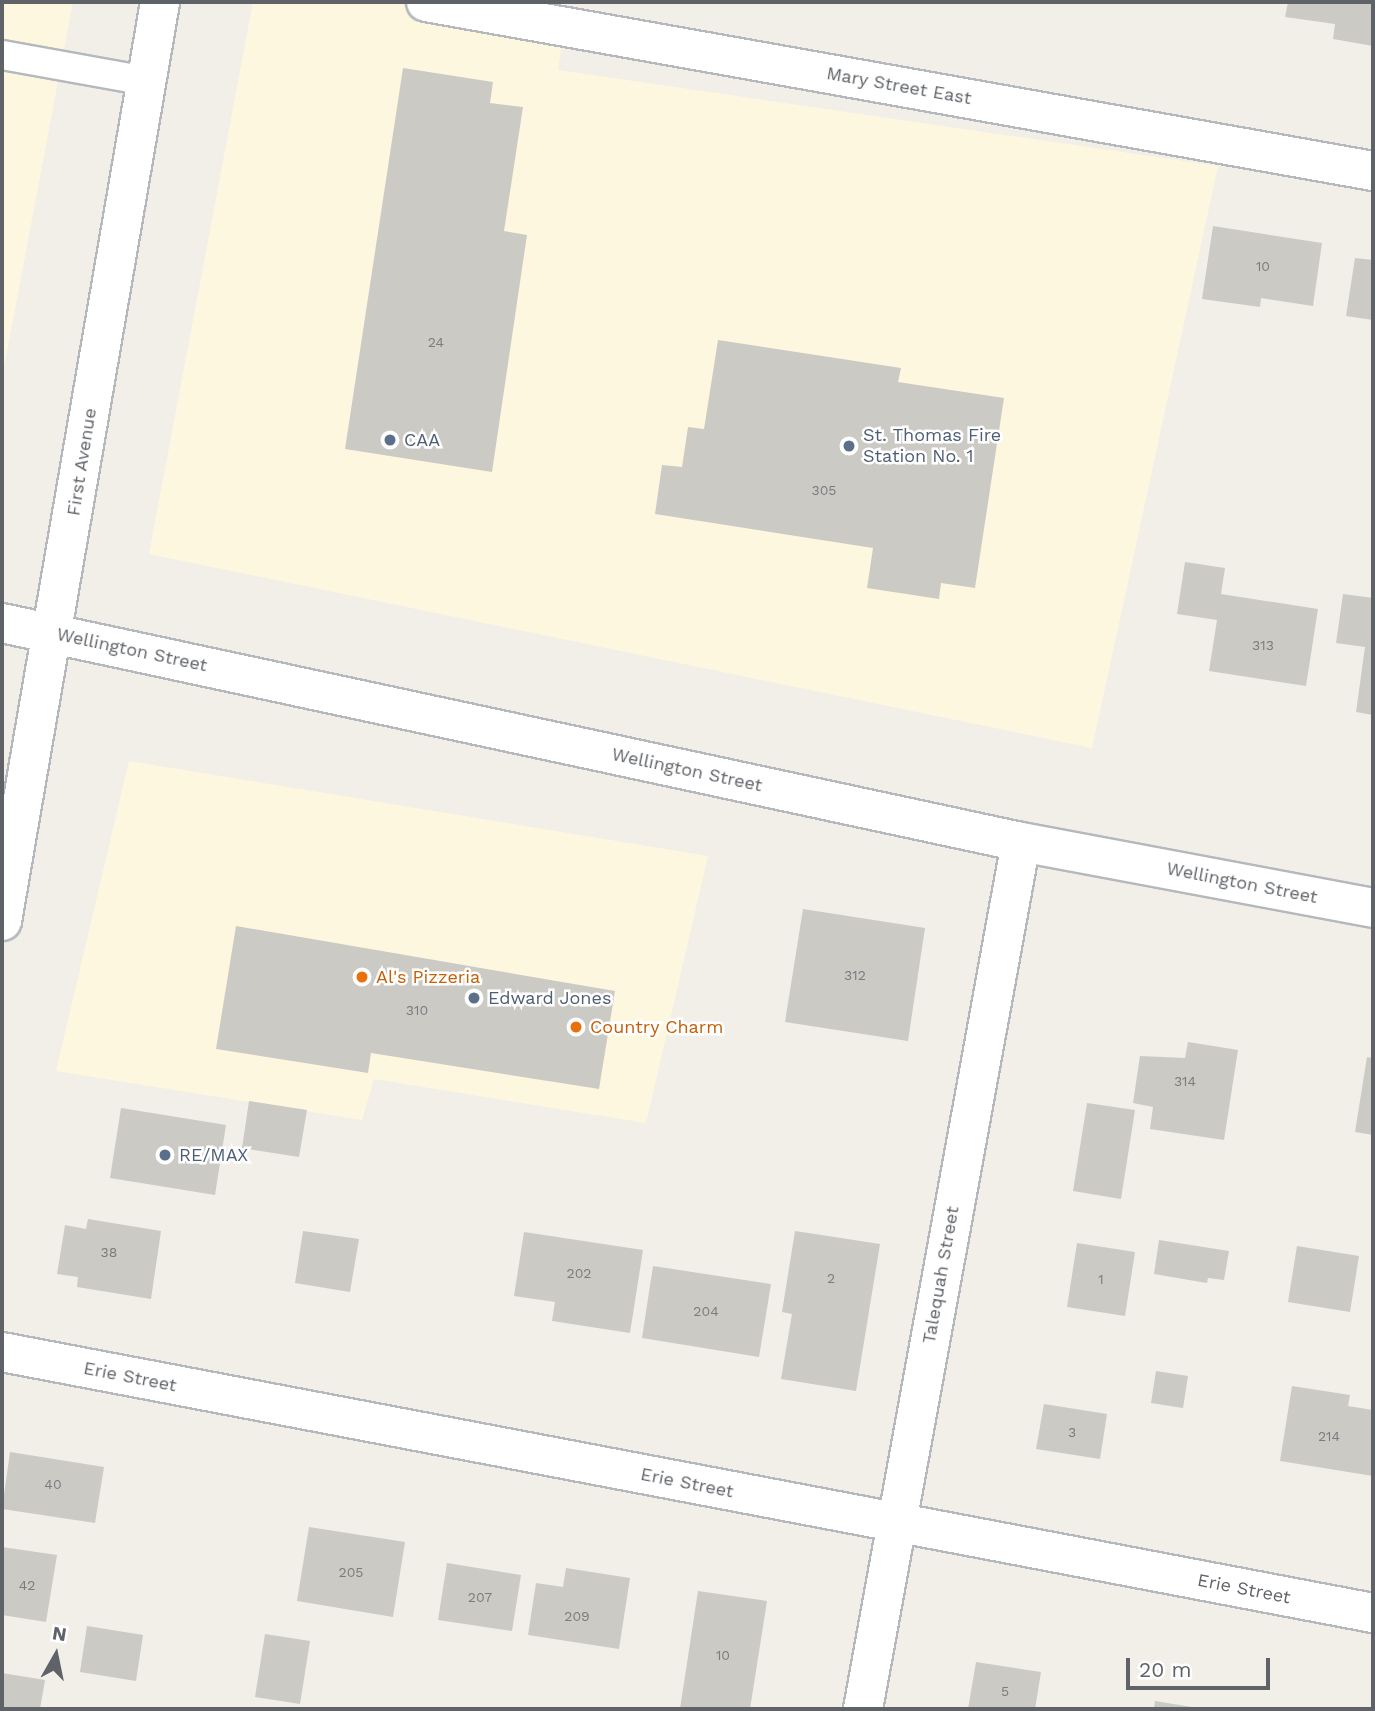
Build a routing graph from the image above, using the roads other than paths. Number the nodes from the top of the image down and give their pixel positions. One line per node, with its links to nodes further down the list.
1 (160, 2): 4 (street, First Avenue)
2 (426, 2): 5 (street, Mary Street East)
3 (2, 55): 4 (lane)
4 (147, 81): 7 (street, First Avenue)
5 (1373, 171)
6 (2, 623): 7 (street, Wellington Street)
7 (52, 632): 8 (street, Wellington Street); 10 (street, First Avenue)
8 (1021, 842): 9 (street, Wellington Street); 12 (street, Talequah Street)
9 (1373, 908)
10 (2, 921)
11 (2, 1352): 12 (street, Erie Street)
12 (895, 1523): 13 (street, Erie Street); 14 (street, Talequah Street)
13 (1373, 1613)
14 (863, 1709)

